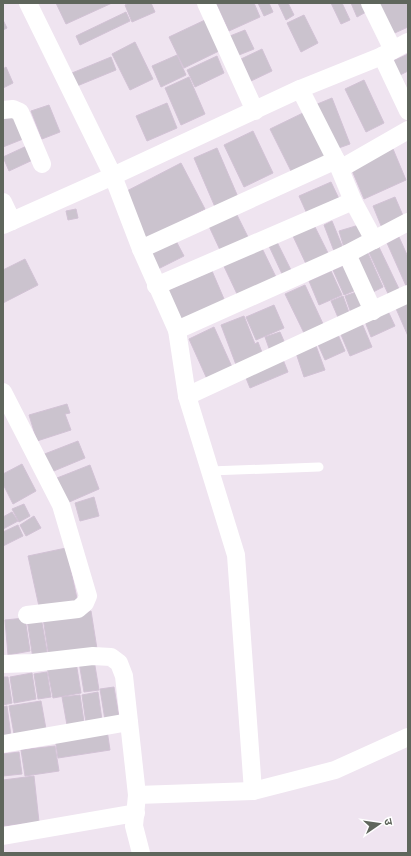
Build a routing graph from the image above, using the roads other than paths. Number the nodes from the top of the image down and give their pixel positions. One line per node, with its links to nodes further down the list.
1 (28, 3): 12 (street)
2 (206, 3): 7 (street)
3 (370, 3): 4 (street)
4 (394, 49): 5 (street); 8 (street)
5 (300, 89): 7 (street); 11 (street)
6 (3, 110): 10 (street)
7 (255, 111): 12 (street)
8 (408, 111)
9 (408, 130): 11 (street)
10 (42, 164)
11 (338, 164): 13 (street); 18 (street)
12 (113, 176): 16 (street); 18 (street)
13 (354, 201): 17 (street); 20 (street)
14 (3, 202): 16 (street)
15 (408, 222): 17 (street)
16 (7, 223)
17 (374, 240): 19 (street)
18 (141, 249): 20 (street)
19 (347, 254): 22 (street); 23 (street)
20 (156, 286): 23 (street)
21 (408, 294): 22 (street)
22 (373, 311): 25 (street)
23 (177, 330): 25 (street)
24 (3, 392): 28 (street)
25 (187, 396): 27 (street)
26 (319, 467): 27 (lane)
27 (210, 471): 33 (street)
28 (27, 615)
29 (3, 664): 30 (street)
30 (129, 722): 32 (street); 34 (street)
31 (408, 737): 33 (street)
32 (3, 744)
33 (253, 791): 34 (street)
34 (137, 795): 35 (street)
35 (136, 813): 36 (street); 37 (street)
36 (3, 836)
37 (141, 853)

